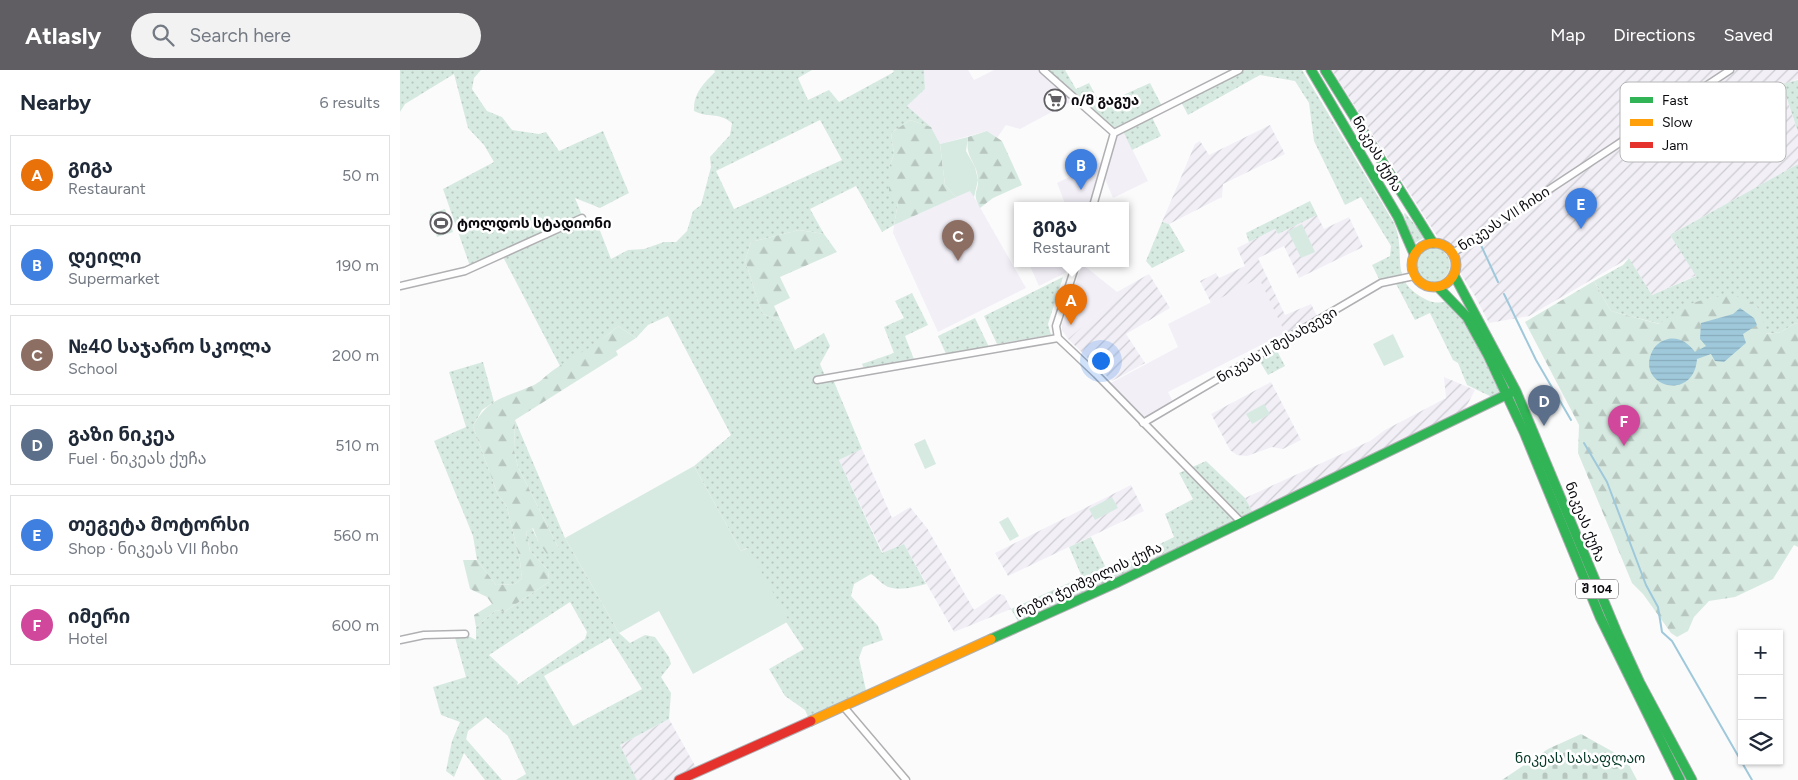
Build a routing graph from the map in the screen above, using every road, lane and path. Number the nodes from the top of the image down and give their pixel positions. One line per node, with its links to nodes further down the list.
1 (1042, 70): 7 (street)
2 (1239, 70): 7 (street)
3 (1311, 70): 13 (main road, ნიკეას ქუჩა)
4 (1325, 70): 11 (main road, ნიკეას ქუჩა)
5 (1730, 70): 6 (street, ნიკეას VII ჩიხი)
6 (1712, 82)
7 (1114, 133): 9 (street)
8 (1620, 143): 12 (street, ნიკეას VII ჩიხი)
9 (1093, 202)
10 (582, 218): 17 (street)
11 (1433, 243): 12 (main road); 13 (main road)
12 (1453, 253): 15 (main road, ნიკეას ქუჩა)
13 (1414, 254): 16 (main road, ნიკეას ქუჩა)
14 (1075, 267): 19 (street)
15 (1454, 275): 18 (main road); 21 (main road, ნიკეას ქუჩა)
16 (1414, 276): 18 (main road, ნიკეას ქუჩა); 23 (street, ნიკეას II შესახვევი)
17 (400, 286)
18 (1438, 287): 22 (main road, ნიკეას ქუჩა)
19 (1058, 338): 20 (street); 23 (street)
20 (817, 380)
21 (1516, 391): 22 (main road, რეზო ჭეიშვილის ქუჩა); 31 (main road, ნიკეას ქუჩა / შ 104)
22 (1507, 394): 24 (main road, რეზო ჭეიშვილის ქუჩა); 30 (main road, ნიკეას ქუჩა / შ 104)
23 (1143, 423): 24 (street)
24 (1242, 523): 27 (main road, რეზო ჭეიშვილის ქუჩა)
25 (465, 634): 26 (street)
26 (400, 640)
27 (843, 706): 28 (main road, რეზო ჭეიშვილის ქუჩა); 29 (street)
28 (678, 780)
29 (906, 780)
30 (1680, 780)
31 (1692, 780)

